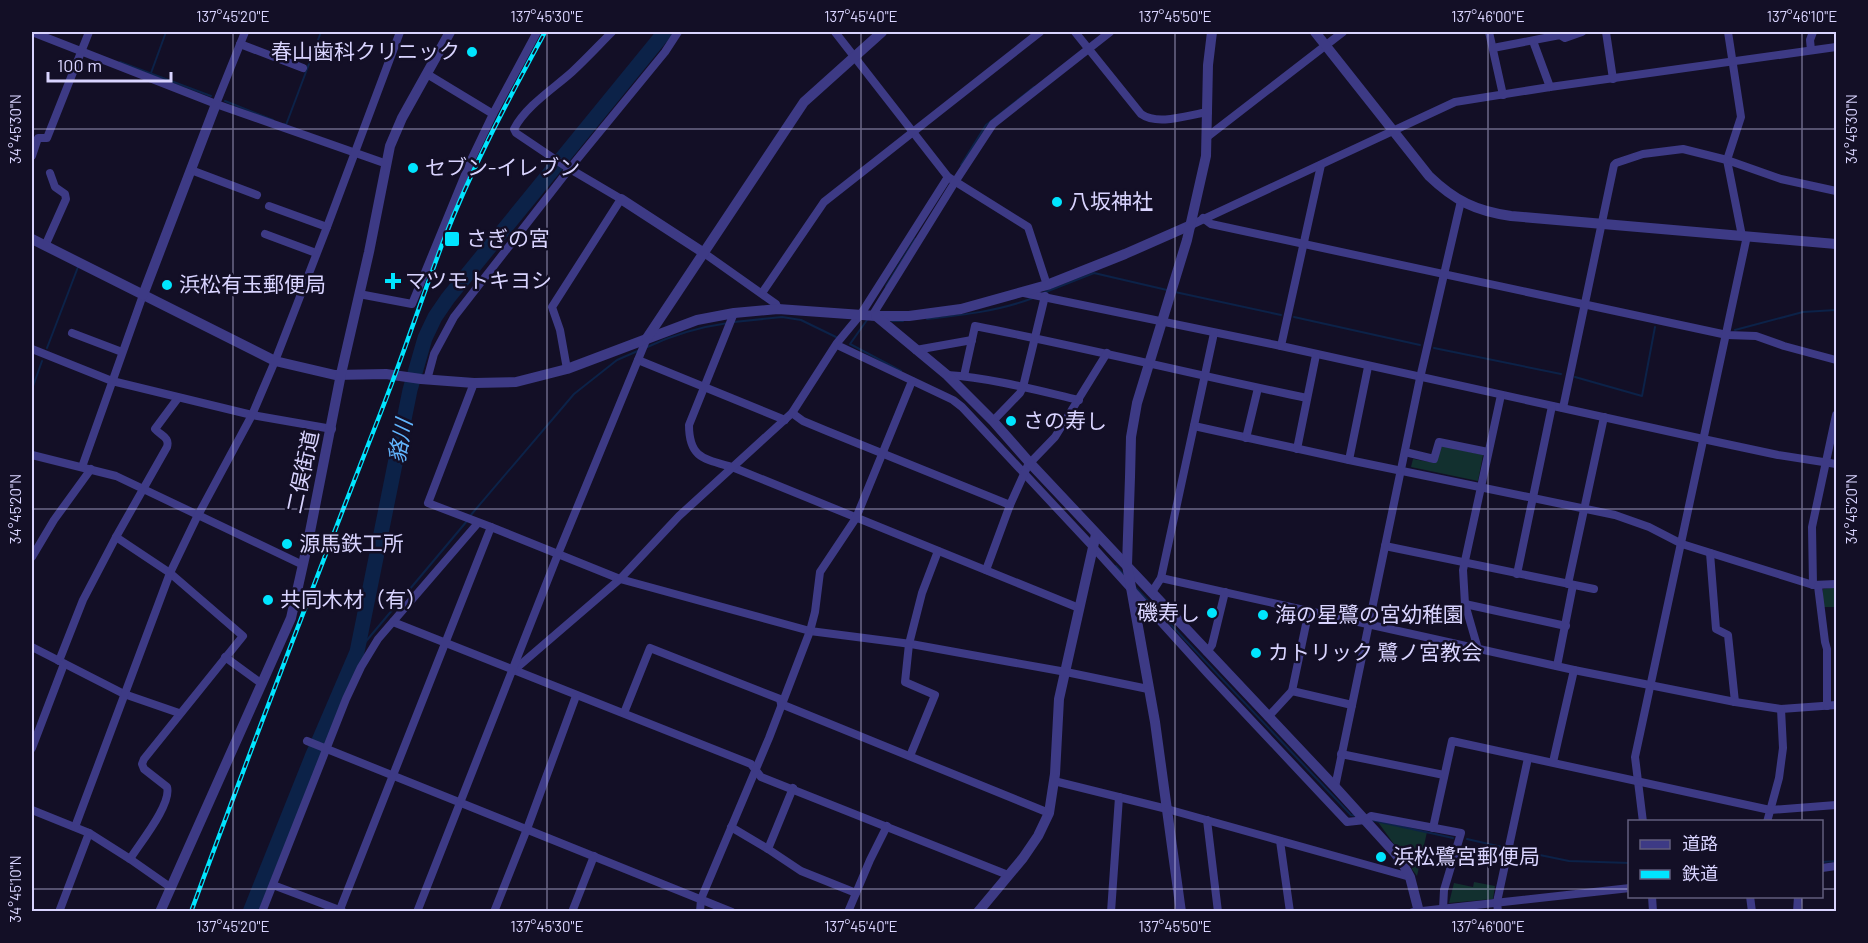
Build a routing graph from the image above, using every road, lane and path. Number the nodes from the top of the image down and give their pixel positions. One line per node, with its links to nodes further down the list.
1 (32, 32): 29 (street)
2 (89, 32): 29 (street)
3 (245, 32): 23 (street)
4 (400, 32): 43 (street)
5 (450, 32): 33 (street, 二俣街道)
6 (537, 32): 39 (street)
7 (612, 32): 48 (street)
8 (678, 32): 48 (street)
9 (835, 32): 30 (street)
10 (882, 32): 30 (street)
11 (1040, 32): 41 (street)
12 (1075, 32): 26 (street)
13 (1110, 32): 26 (street)
14 (1212, 32): 38 (street)
15 (1315, 32): 24 (street)
16 (1343, 32): 24 (street)
17 (1489, 32): 27 (street)
18 (1582, 32): 22 (street)
19 (1606, 32): 34 (street)
20 (1728, 32): 31 (street)
21 (1813, 32): 28 (street)
22 (1533, 41): 27 (street); 35 (street)
23 (240, 44): 32 (street); 37 (street)
24 (1325, 45): 40 (street); 42 (street)
25 (1836, 47): 28 (street)
26 (1088, 48): 38 (street); 51 (street)
27 (1494, 48): 36 (street)
28 (1810, 50): 31 (street)
29 (81, 51): 37 (street); 44 (street)
30 (854, 56): 41 (street); 68 (street)
31 (1734, 61): 34 (street); 45 (street)
32 (303, 68)
33 (427, 74): 39 (street); 46 (street, 二俣街道)
34 (1613, 79): 35 (street)
35 (1550, 87): 36 (street)
36 (1503, 95): 40 (street)
37 (216, 104): 43 (street); 49 (street)
38 (1208, 112): 42 (street)
39 (493, 114): 73 (street)
40 (1392, 131): 47 (street); 55 (street)
41 (913, 132): 51 (street); 71 (street)
42 (1207, 137): 59 (street)
43 (354, 154): 46 (street); 60 (street)
44 (32, 156)
45 (1727, 160): 52 (street); 58 (street); 62 (street)
46 (387, 164): 73 (street, 二俣街道)
47 (1321, 165): 57 (street); 64 (street)
48 (568, 167): 54 (street); 105 (street)
49 (191, 170): 53 (street); 74 (street)
50 (50, 173): 66 (street)
51 (952, 179): 70 (street); 78 (street)
52 (1836, 191)
53 (257, 195)
54 (621, 199): 68 (street); 99 (street)
55 (1461, 201): 58 (street); 69 (street)
56 (269, 206): 60 (street)
57 (1203, 218): 59 (street); 64 (street)
58 (1602, 224): 62 (street); 76 (street)
59 (1191, 225): 70 (street); 80 (street)
60 (327, 227): 67 (street)
61 (266, 234): 67 (street)
62 (1745, 236): 65 (street); 83 (street)
63 (32, 239): 66 (street)
64 (1303, 244): 69 (street); 88 (street)
65 (1836, 244)
66 (45, 246): 74 (street)
67 (316, 253): 96 (street)
68 (704, 253): 71 (street); 86 (street)
69 (1444, 274): 76 (street); 104 (street)
70 (1047, 285): 72 (street)
71 (762, 293): 77 (street)
72 (1025, 293): 75 (street); 78 (street)
73 (358, 294): 100 (street, 二俣街道)
74 (143, 295): 91 (street); 96 (street)
75 (1044, 296): 80 (street); 84 (street)
76 (1586, 304): 83 (street); 117 (street)
77 (778, 309): 78 (street); 79 (street)
78 (870, 315): 87 (street); 90 (street)
79 (731, 320): 86 (street); 109 (street)
80 (1162, 321): 82 (street); 97 (street)
81 (72, 333): 91 (street)
82 (1214, 333): 88 (street); 103 (street)
83 (1727, 335): 95 (street); 127 (street)
84 (1034, 338): 85 (street); 92 (street); 110 (street)
85 (972, 340): 90 (street); 102 (street)
86 (646, 341): 94 (street); 99 (street)
87 (837, 344): 107 (street); 118 (street)
88 (1281, 346): 93 (street)
89 (32, 349): 106 (street)
90 (916, 350): 101 (street)
91 (122, 352): 106 (street)
92 (1107, 353): 97 (street); 115 (street)
93 (1316, 355): 98 (street); 114 (street)
94 (639, 358): 109 (street); 155 (street)
95 (1836, 360)
96 (275, 361): 100 (street); 119 (street)
97 (1150, 363): 103 (street); 159 (street)
98 (1368, 367): 104 (street); 133 (street)
99 (567, 369): 108 (street)
100 (341, 374): 105 (street); 125 (street, 二俣街道)
101 (947, 375): 102 (street); 123 (street)
102 (964, 376): 110 (street)
103 (1205, 377): 111 (street); 124 (street)
104 (1420, 378): 112 (street); 129 (street)
105 (424, 379): 108 (street)
106 (112, 381): 113 (street); 137 (street)
107 (912, 381): 131 (street); 138 (street)
108 (474, 383): 147 (street)
109 (705, 387): 122 (street); 136 (street)
110 (1023, 387): 115 (street); 123 (street)
111 (1258, 388): 114 (street); 126 (street)
112 (1501, 395): 116 (street); 130 (street)
113 (178, 398): 119 (street); 141 (street)
114 (1307, 398): 128 (street)
115 (1079, 400): 138 (street)
116 (1552, 406): 117 (street); 142 (street)
117 (1563, 408): 121 (street)
118 (792, 412): 122 (street); 131 (street)
119 (252, 415): 125 (street); 145 (street)
120 (1836, 415): 134 (street)
121 (1604, 417): 127 (street); 144 (street)
122 (785, 420): 136 (street)
123 (993, 421): 138 (street)
124 (1194, 426): 126 (street); 163 (street)
125 (332, 429): 158 (street, 二俣街道)
126 (1246, 438): 128 (street)
127 (1703, 439): 134 (street); 151 (street)
128 (1297, 449): 133 (street)
129 (1405, 452): 130 (street); 139 (street)
130 (1488, 452): 140 (street)
131 (882, 453): 143 (street); 146 (street)
132 (32, 455): 137 (street)
133 (1349, 460): 139 (street)
134 (1827, 462): 135 (street); 167 (street)
135 (1836, 464)
136 (732, 467): 146 (street); 164 (street)
137 (86, 468): 141 (street); 156 (street)
138 (1026, 468): 143 (street); 150 (street)
139 (1401, 471): 140 (street); 152 (street)
140 (1481, 488): 142 (street); 157 (street)
141 (144, 489): 145 (street); 149 (street)
142 (1533, 499): 144 (street); 162 (street)
143 (1010, 505): 160 (street)
144 (1583, 510): 151 (street); 165 (street)
145 (199, 515): 158 (street); 161 (street)
146 (856, 518): 153 (street); 178 (street)
147 (476, 522): 148 (street); 175 (street)
148 (491, 527): 155 (street); 179 (street)
149 (116, 537): 161 (street); 185 (street)
150 (1095, 540): 159 (street); 168 (street); 173 (street)
151 (1682, 544): 154 (street); 191 (street)
152 (1385, 546): 157 (street); 176 (street)
153 (938, 551): 160 (street); 180 (street)
154 (1710, 553): 167 (street); 196 (street)
155 (558, 554): 164 (street); 188 (street)
156 (32, 557)
157 (1465, 562): 162 (street); 172 (street)
158 (303, 565): 190 (street, 二俣街道)
159 (1127, 568): 168 (street); 170 (street)
160 (986, 570): 173 (street)
161 (170, 573): 184 (street); 194 (street)
162 (1516, 574): 165 (street)
163 (1161, 578): 170 (street); 171 (street)
164 (620, 579): 178 (street); 188 (street)
165 (1570, 584): 169 (street); 177 (street)
166 (1836, 584): 167 (street)
167 (1815, 586): 199 (street)
168 (1131, 587): 192 (street); 225 (street)
169 (1594, 590)
170 (1152, 592): 183 (street)
171 (1225, 592): 174 (street); 183 (street)
172 (1465, 604): 177 (street); 182 (street)
173 (1078, 608): 189 (street)
174 (1309, 610): 176 (street); 193 (street)
175 (393, 622): 179 (street); 206 (street)
176 (1369, 625): 182 (street); 198 (street)
177 (1566, 626): 186 (street)
178 (810, 632): 180 (street); 197 (street)
179 (446, 644): 188 (street); 212 (street)
180 (909, 644): 189 (street); 208 (street)
181 (32, 647): 185 (street)
182 (1478, 649): 186 (street)
183 (1206, 652): 203 (street)
184 (225, 657): 190 (street); 201 (street)
185 (61, 662): 194 (street); 205 (street)
186 (1557, 666): 187 (street)
187 (1574, 670): 191 (street); 210 (street)
188 (513, 671): 195 (street); 219 (street)
189 (1066, 672): 192 (street); 214 (street)
190 (262, 684): 242 (street, 二俣街道)
191 (1650, 684): 196 (street); 215 (street)
192 (1148, 689): 221 (street)
193 (1292, 691): 198 (street); 203 (street)
194 (124, 694): 201 (street); 230 (street)
195 (576, 696): 202 (street); 233 (street)
196 (1735, 702): 200 (street)
197 (781, 704): 202 (street); 208 (street); 211 (street)
198 (1352, 705): 207 (street)
199 (1832, 705): 200 (street)
200 (1781, 709): 223 (street)
201 (179, 713): 238 (street)
202 (624, 713): 211 (street)
203 (1268, 717): 216 (street)
204 (307, 741): 206 (street)
205 (32, 748)
206 (326, 749): 212 (street); 241 (street)
207 (1341, 754): 213 (street); 216 (street)
208 (910, 756): 224 (street)
209 (1528, 758): 210 (street); 213 (street); 246 (street)
210 (1553, 762): 215 (street)
211 (754, 770): 217 (street); 231 (street)
212 (392, 775): 219 (street); 248 (street)
213 (1444, 775): 232 (street)
214 (1054, 781): 218 (street); 224 (street)
215 (1638, 781): 223 (street); 227 (street)
216 (1335, 787): 225 (street)
217 (793, 788): 229 (street); 236 (street)
218 (1119, 797): 221 (street); 260 (street)
219 (461, 804): 233 (street); 253 (street)
220 (1836, 805): 223 (street)
221 (1167, 809): 226 (street); 261 (street)
222 (32, 810): 230 (street)
223 (1770, 810): 228 (street)
224 (1049, 813): 239 (street)
225 (1364, 818): 232 (street); 240 (street)
226 (1207, 820): 235 (street); 262 (street)
227 (1643, 820)
228 (1768, 820)
229 (887, 826): 239 (street); 244 (street)
230 (75, 827): 234 (street)
231 (731, 827): 236 (street); 245 (street)
232 (1433, 828): 247 (street)
233 (527, 829): 237 (street); 254 (street)
234 (89, 833): 238 (street); 250 (street)
235 (1280, 841): 240 (street); 263 (street)
236 (768, 849): 244 (street)
237 (594, 856): 245 (street); 255 (street)
238 (130, 858): 242 (street)
239 (1008, 874): 259 (street)
240 (1410, 877): 249 (street)
241 (273, 885): 248 (street); 252 (street)
242 (170, 887): 251 (street, 二俣街道)
243 (1628, 888): 246 (street)
244 (856, 893): 258 (street)
245 (701, 899): 256 (street); 257 (street)
246 (1498, 907): 247 (street)
247 (1443, 909): 249 (street)
248 (340, 911)
249 (1417, 911)
250 (59, 912)
251 (160, 912)
252 (262, 912)
253 (417, 912)
254 (494, 912)
255 (572, 912)
256 (700, 912)
257 (732, 912)
258 (848, 912)
259 (978, 912)
260 (1111, 912)
261 (1180, 912)
262 (1218, 912)
263 (1290, 912)

